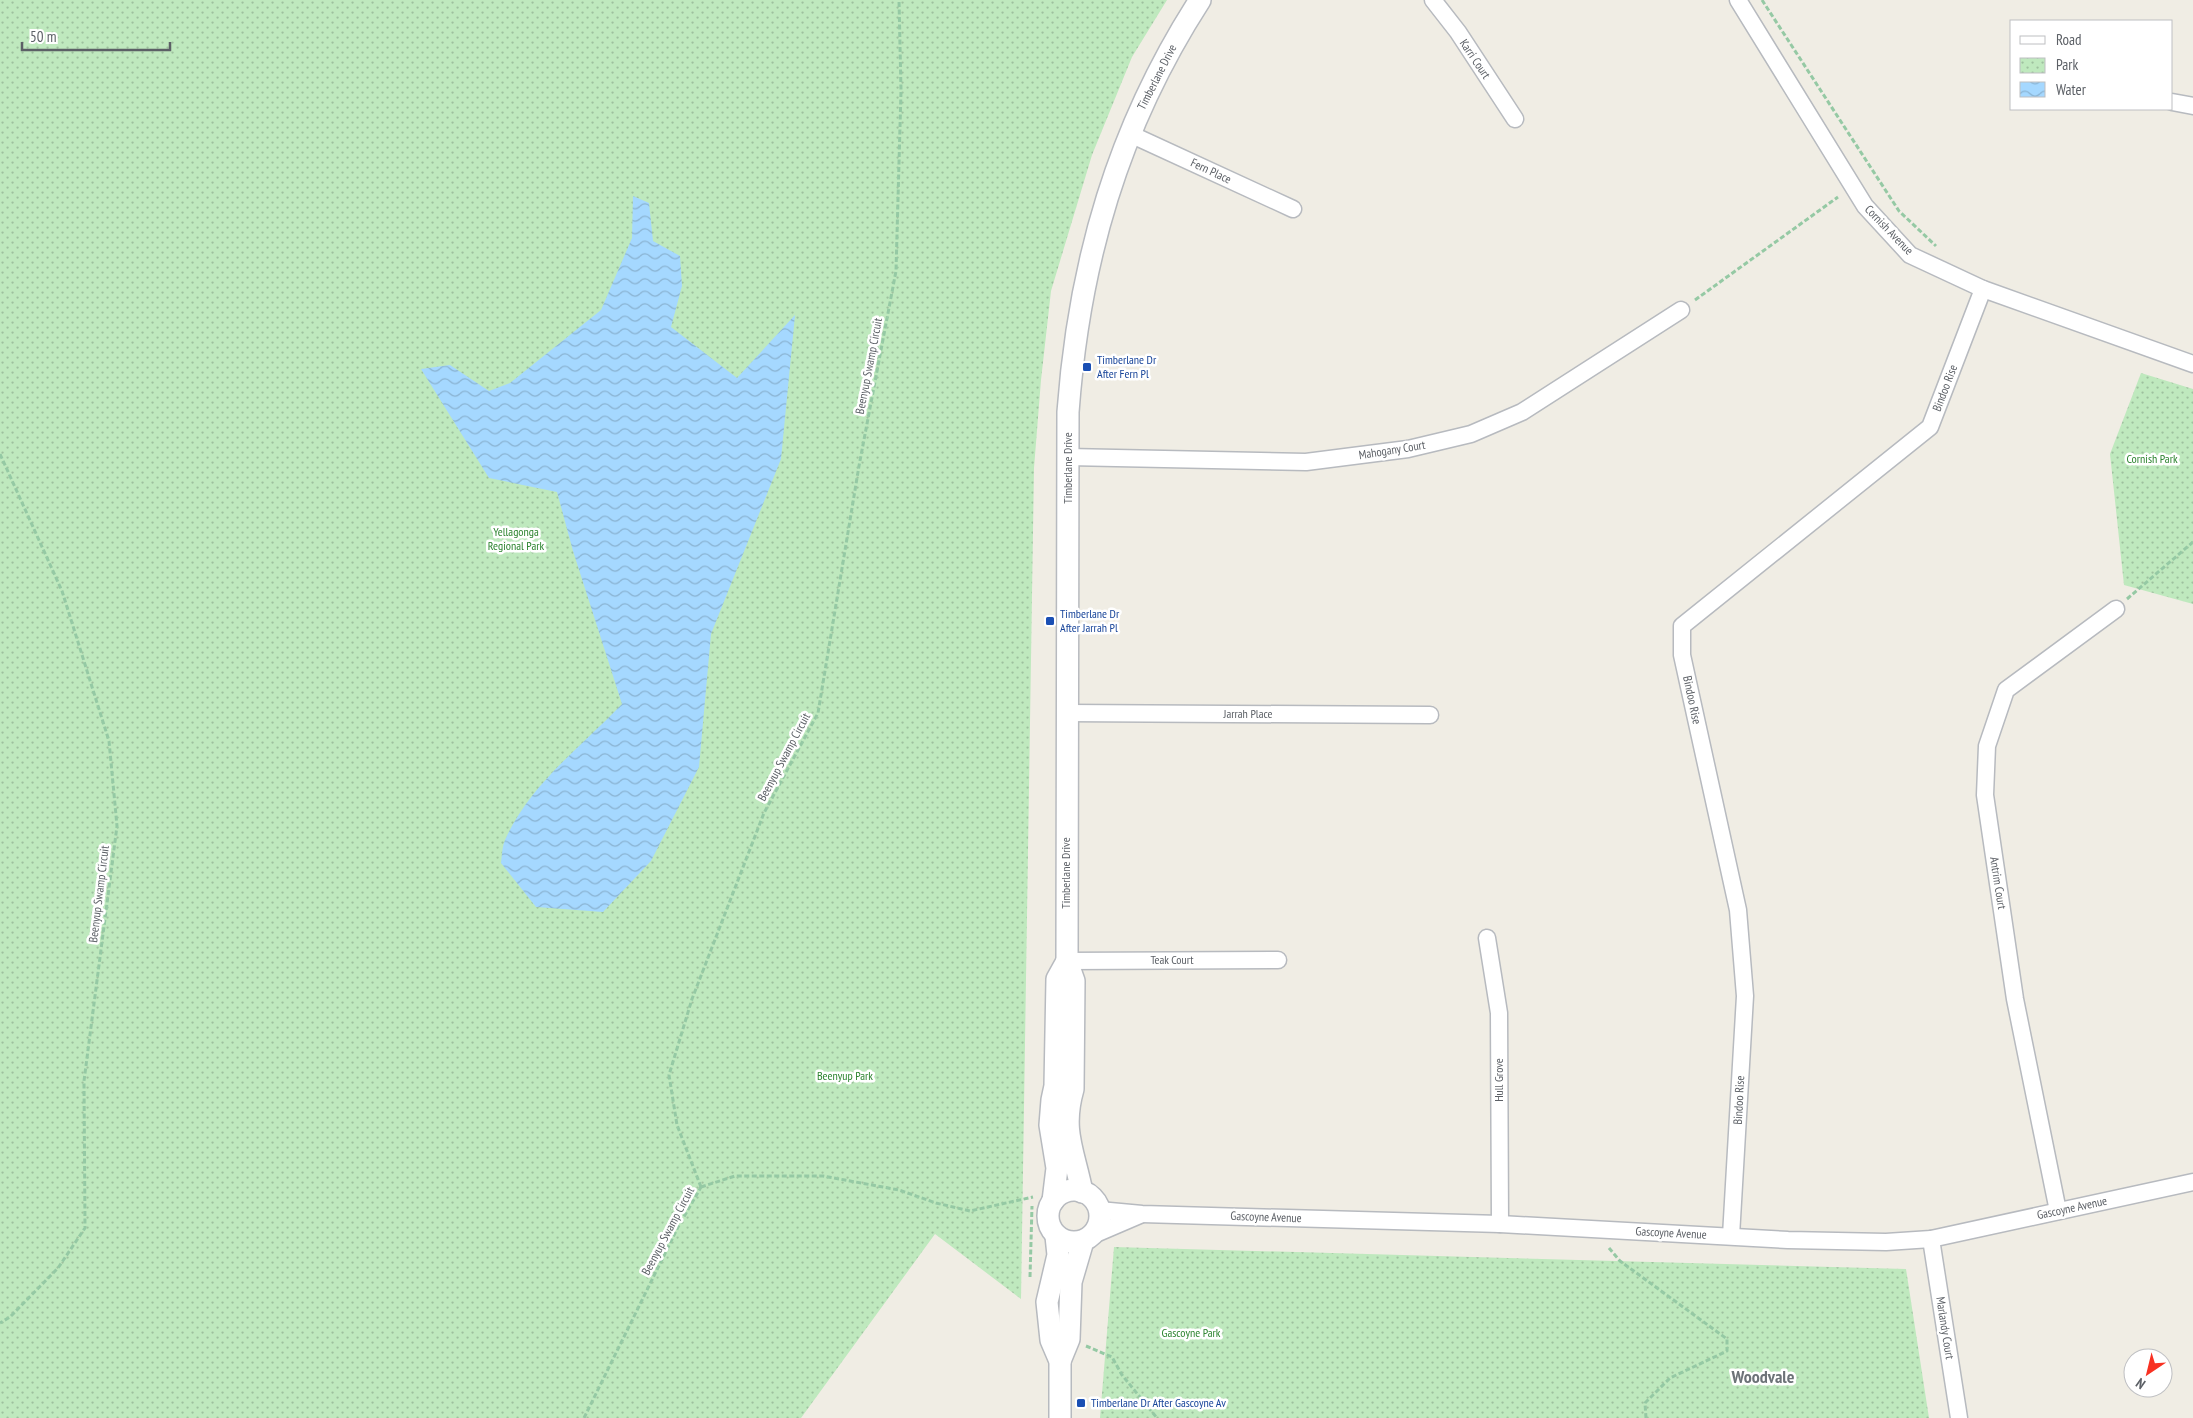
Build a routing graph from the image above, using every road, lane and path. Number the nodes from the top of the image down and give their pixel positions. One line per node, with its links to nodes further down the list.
1 (899, 0): 26 (path, Beenyup Swamp Circuit)
2 (1200, 0): 9 (street, Timberlane Drive)
3 (1434, 0): 8 (street, Karri Court)
4 (1738, 0): 10 (street, Cornish Avenue)
5 (1762, 0): 12 (path)
6 (2173, 102): 7 (street)
7 (2193, 106)
8 (1515, 119)
9 (1130, 134): 11 (street, Fern Place); 17 (street, Timberlane Drive)
10 (1852, 187): 13 (street, Cornish Avenue); 14 (path)
11 (1293, 209)
12 (1937, 248)
13 (1983, 289): 15 (street, Cornish Avenue); 35 (street, Bindoo Rise)
14 (1681, 310): 17 (street, Mahogany Court)
15 (2193, 364)
16 (0, 454): 39 (path, Beenyup Swamp Circuit)
17 (1068, 457): 20 (street, Timberlane Drive)
18 (2193, 542): 19 (path)
19 (2116, 609): 30 (street, Antrim Court)
20 (1066, 713): 21 (street, Jarrah Place); 24 (street, Timberlane Drive)
21 (1430, 715)
22 (1487, 938): 32 (street, Hull Grove)
23 (1278, 960): 24 (street, Teak Court)
24 (1067, 961): 27 (street, Timberlane Drive); 28 (street, Timberlane Drive)
25 (2193, 1182): 30 (street, Gascoyne Avenue)
26 (701, 1187): 38 (path); 42 (path, Beenyup Swamp Circuit)
27 (1082, 1192): 28 (street); 29 (street)
28 (1053, 1201): 34 (street)
29 (1099, 1210): 31 (street, Gascoyne Avenue); 36 (street)
30 (2058, 1211): 37 (street, Gascoyne Avenue)
31 (1142, 1214): 32 (street, Gascoyne Avenue); 36 (street, Gascoyne Avenue)
32 (1500, 1224): 33 (street, Gascoyne Avenue)
33 (1607, 1229): 35 (street, Gascoyne Avenue); 45 (path)
34 (1056, 1236): 36 (street); 41 (street)
35 (1731, 1236): 37 (street, Gascoyne Avenue)
36 (1087, 1239): 41 (street)
37 (1931, 1239): 46 (street, Marlandy Court)
38 (1030, 1286)
39 (0, 1323)
40 (1083, 1345): 44 (path)
41 (1060, 1361): 43 (street)
42 (584, 1418)
43 (1060, 1418)
44 (1157, 1418)
45 (1646, 1418)
46 (1959, 1418)

